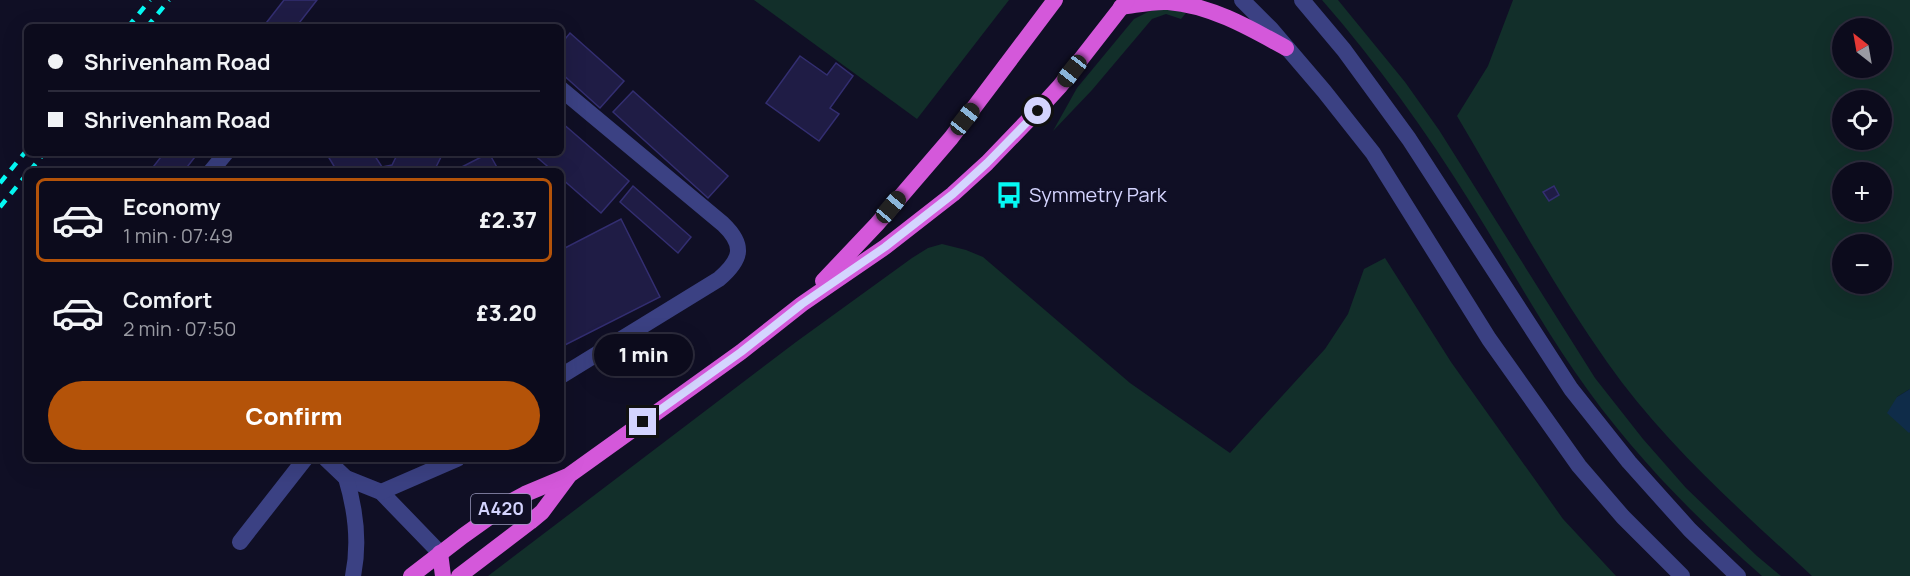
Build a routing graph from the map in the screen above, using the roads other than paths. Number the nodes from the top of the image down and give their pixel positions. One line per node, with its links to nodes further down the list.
1 (1055, 0): 9 (highway, A420)
2 (1242, 0): 5 (street)
3 (1302, 0): 24 (street)
4 (1124, 4): 5 (highway); 9 (highway, A420)
5 (1286, 48): 23 (street)
6 (564, 92): 10 (street)
7 (224, 156): 8 (street)
8 (214, 168)
9 (802, 304): 14 (highway, A420)
10 (564, 374)
11 (302, 462): 17 (street)
12 (329, 462): 15 (street)
13 (450, 462): 16 (street)
14 (568, 476): 18 (highway, A420); 22 (highway, A420)
15 (346, 478): 16 (street); 19 (street)
16 (381, 492): 18 (street)
17 (240, 542)
18 (440, 553): 20 (highway, A420); 21 (highway)
19 (352, 576)
20 (411, 576)
21 (443, 576)
22 (459, 576)
23 (1682, 576)
24 (1738, 576)

